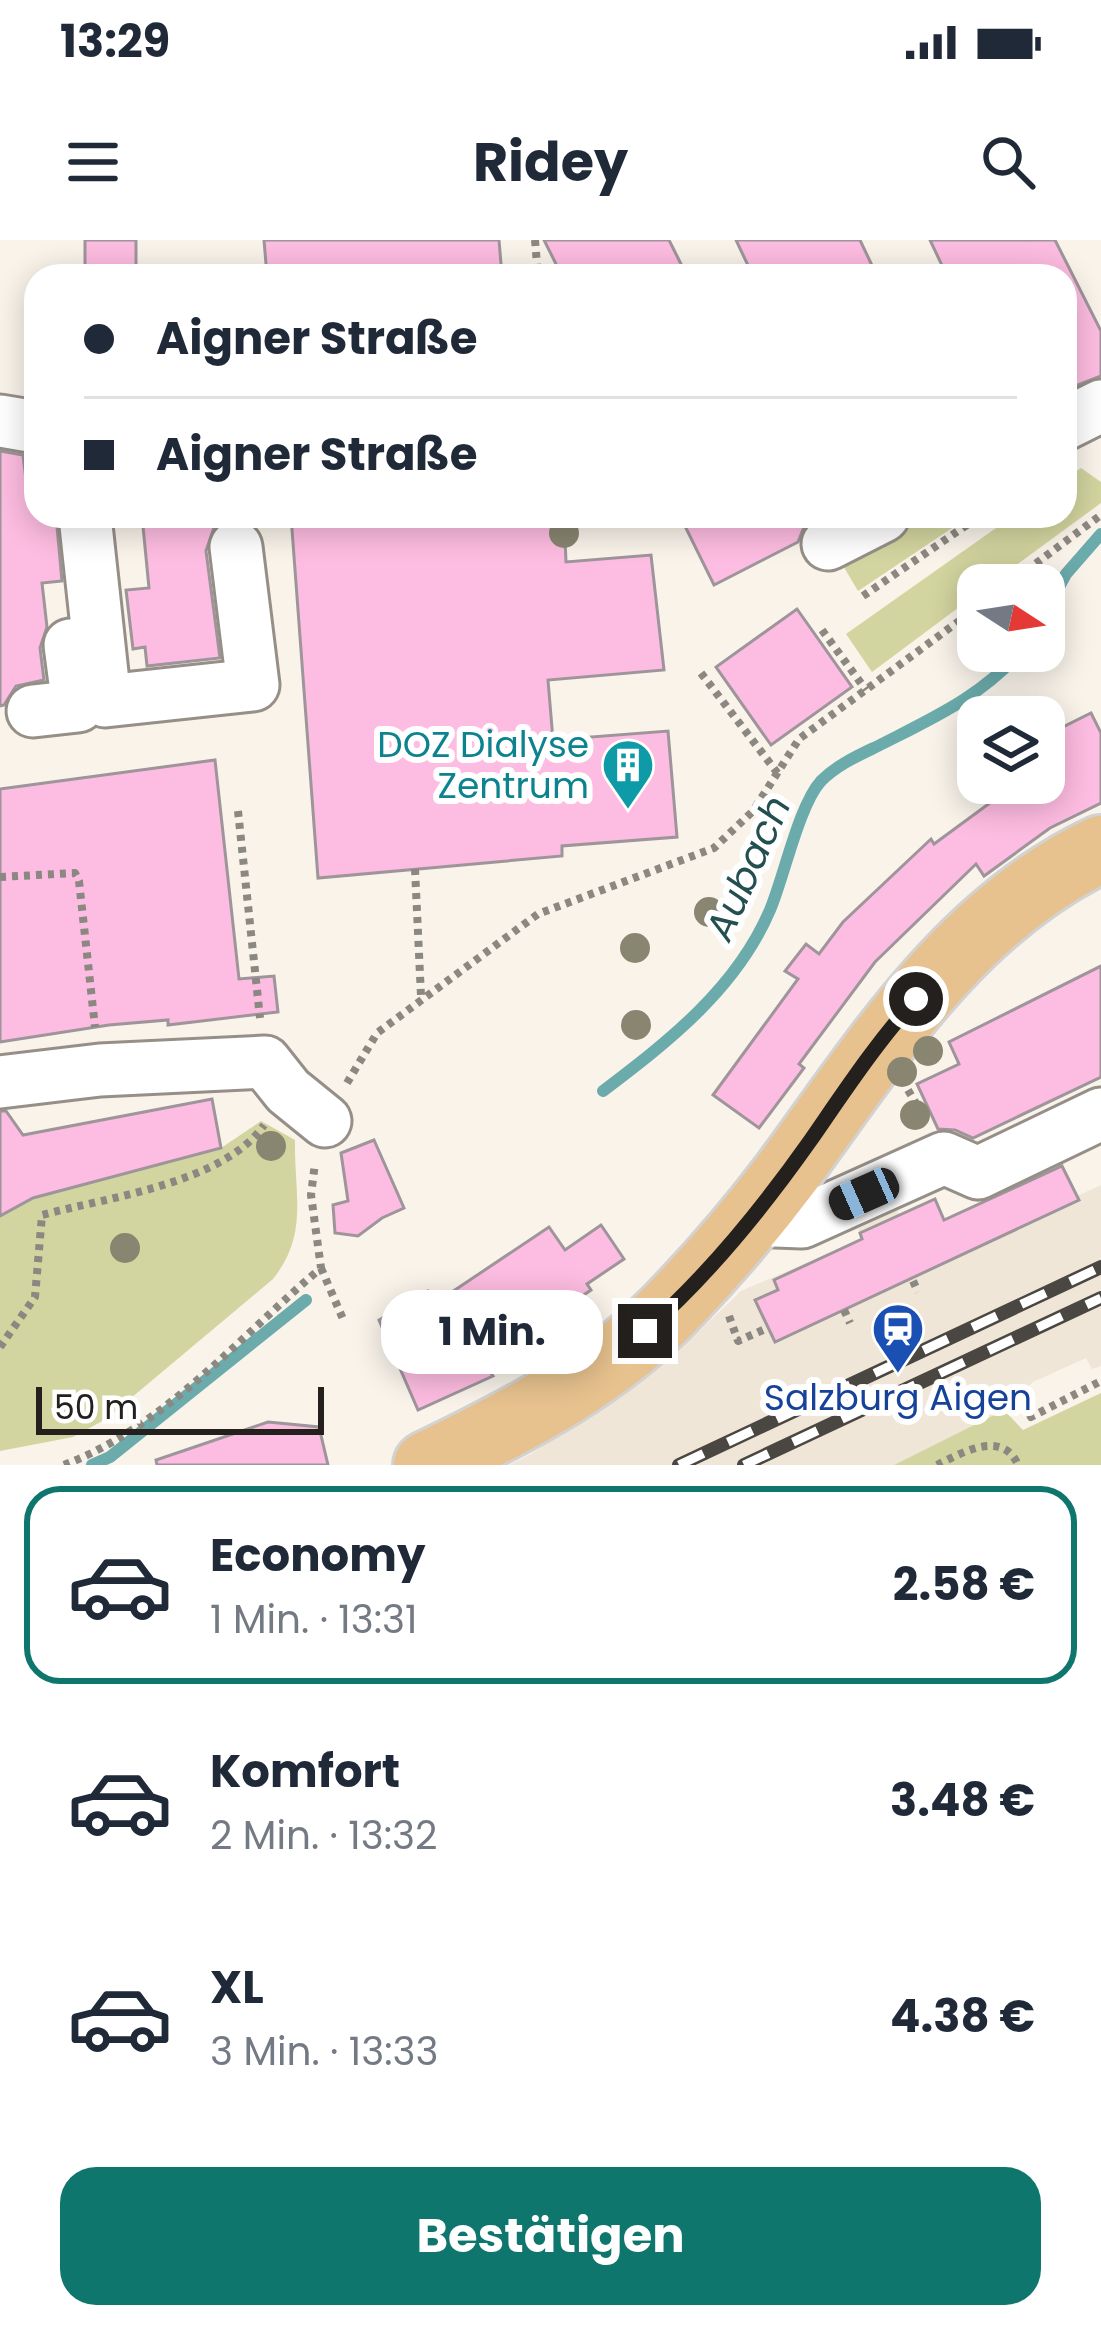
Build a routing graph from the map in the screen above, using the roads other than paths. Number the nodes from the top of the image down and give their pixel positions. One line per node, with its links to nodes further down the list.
1 (86, 528): 5 (street)
2 (859, 528): 3 (street)
3 (828, 544)
4 (236, 547): 5 (street)
5 (95, 616): 6 (street)
6 (32, 712)
7 (1097, 861): 11 (main road)
8 (0, 1082): 9 (street)
9 (293, 1091)
10 (1101, 1114): 11 (street)
11 (750, 1220): 12 (main road)
12 (428, 1465)

